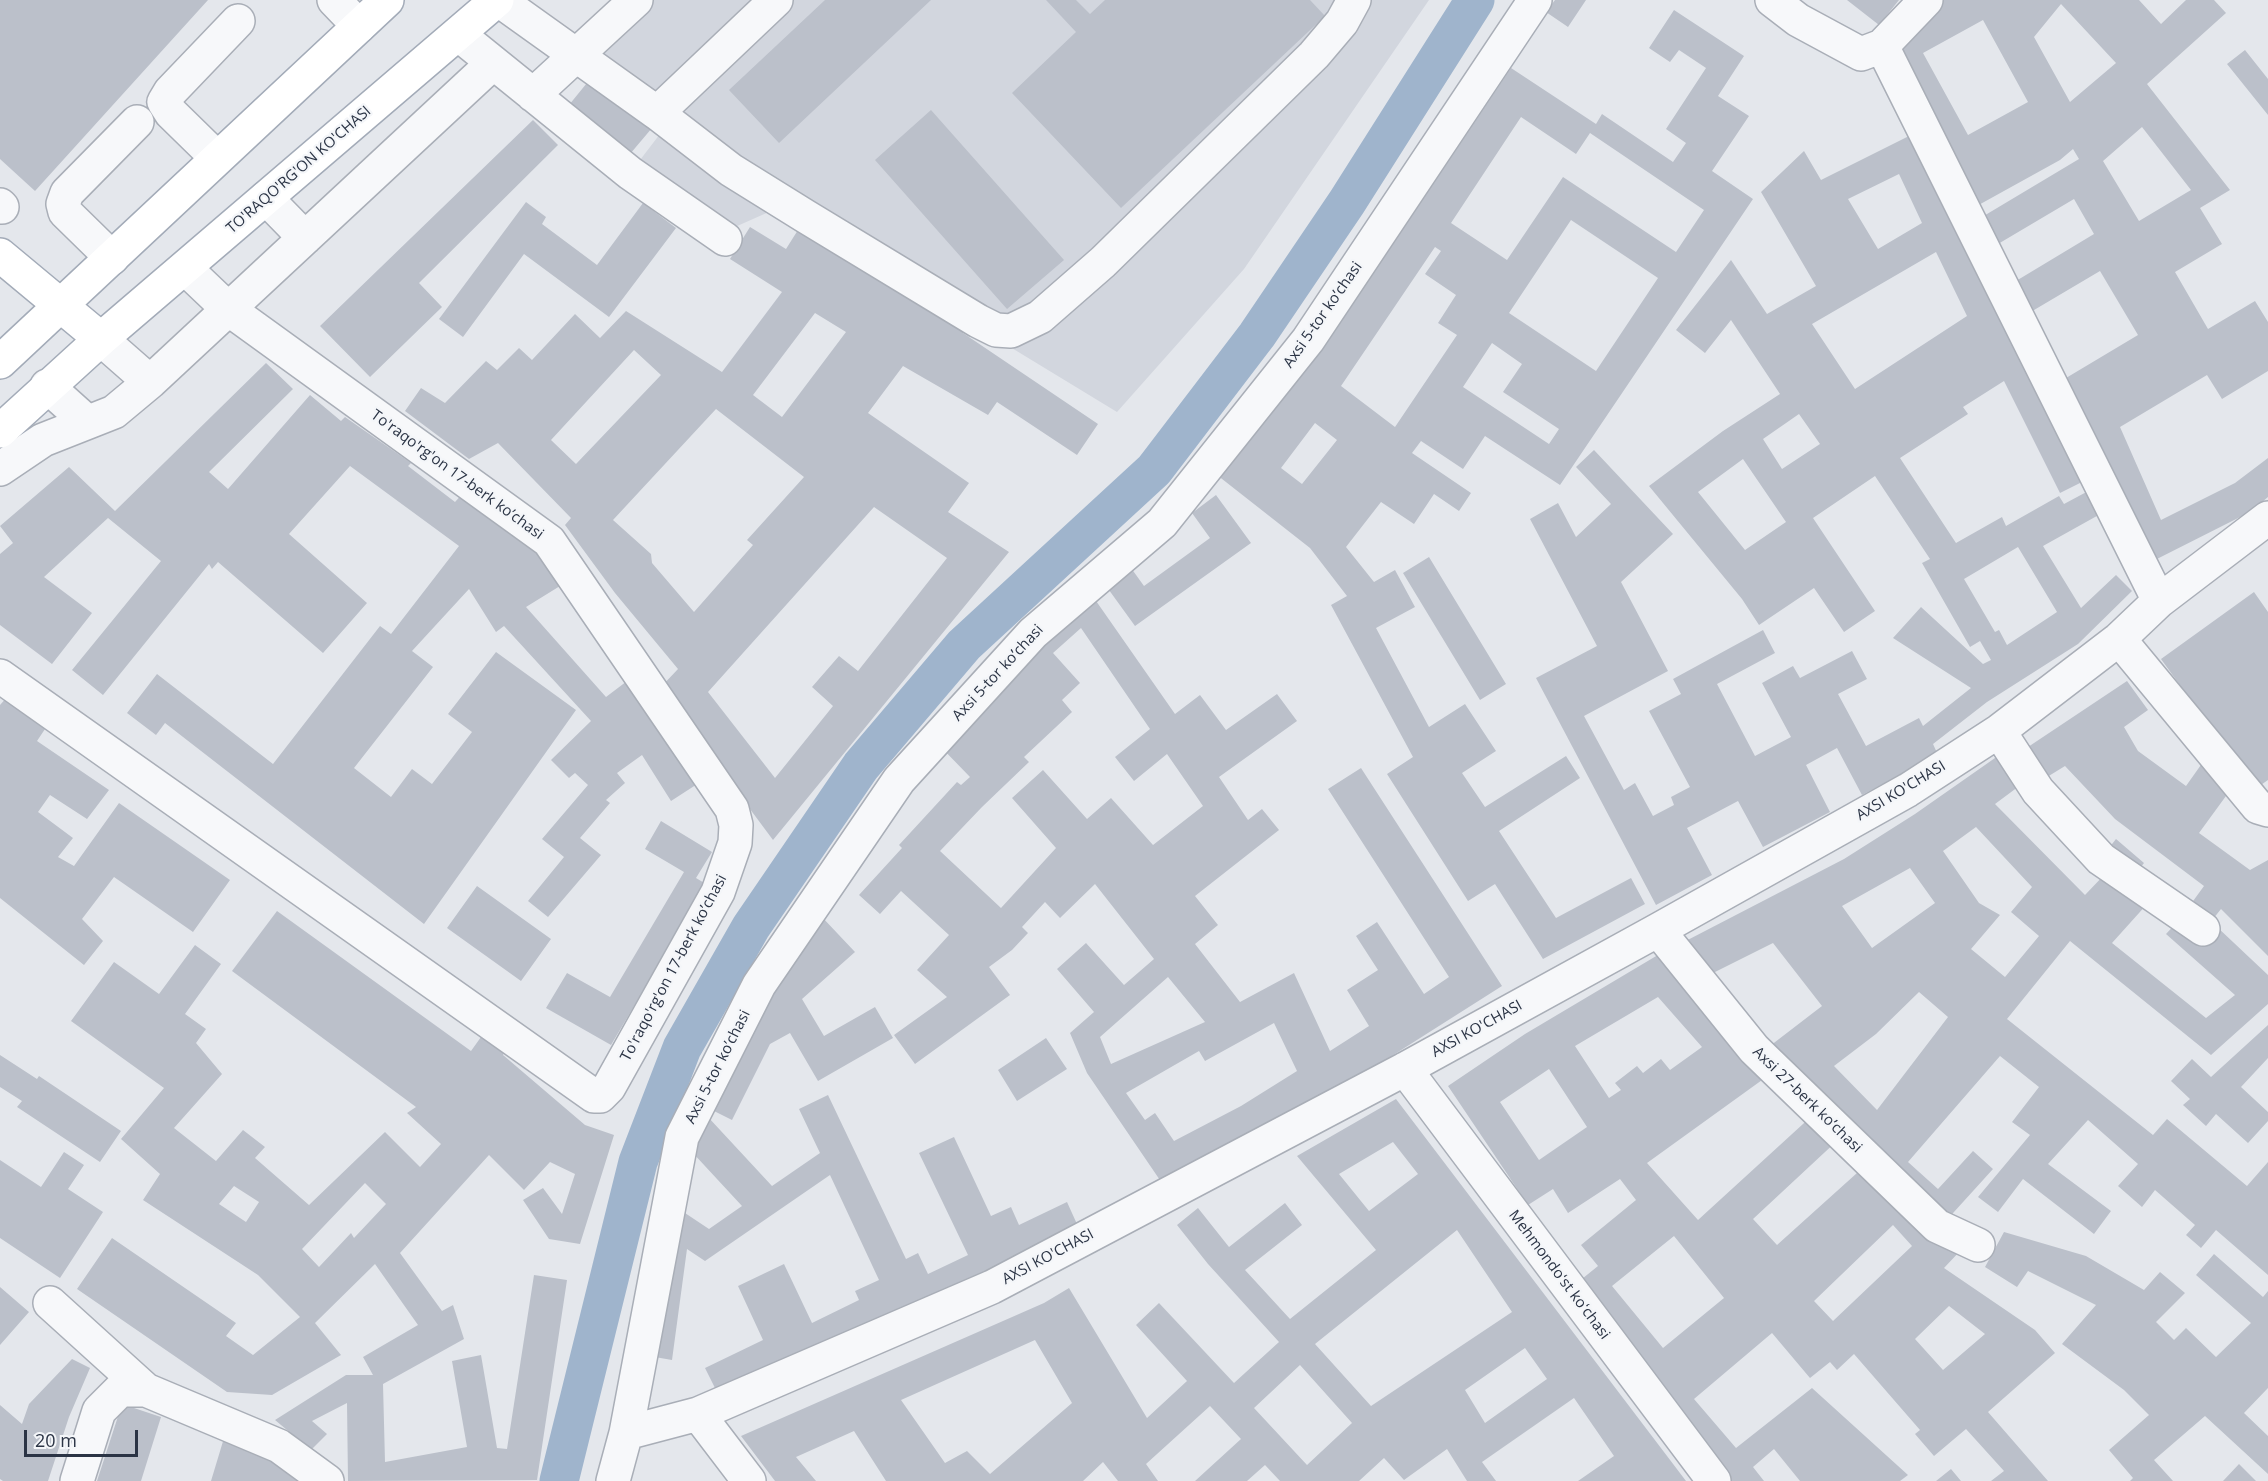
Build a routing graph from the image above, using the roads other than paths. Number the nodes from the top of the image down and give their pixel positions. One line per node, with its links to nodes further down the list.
1 (334, 0): 11 (street)
2 (387, 0): 11 (main road)
3 (498, 0): 12 (main road, TO'RAQO'RG'ON KO'CHASI); 14 (street)
4 (636, 0): 14 (street)
5 (776, 0): 17 (street)
6 (1354, 0): 17 (street)
7 (1535, 0): 48 (street, Аxsi 5-tor koʼchasi)
8 (1772, 0): 13 (street)
9 (1926, 0): 13 (street)
10 (238, 21): 19 (street)
11 (359, 26): 19 (main road)
12 (458, 34): 15 (street); 20 (main road, TO'RAQO'RG'ON KO'CHASI)
13 (1882, 46): 36 (street)
14 (576, 55): 16 (street); 17 (street)
15 (493, 63): 16 (street); 21 (street)
16 (533, 95): 22 (street)
17 (657, 112)
18 (137, 122): 24 (street)
19 (218, 158): 24 (main road)
20 (266, 198): 21 (street); 25 (main road, TO'RAQO'RG'ON KO'CHASI)
21 (305, 238): 27 (street)
22 (725, 239)
23 (0, 255): 26 (main road)
24 (112, 258): 26 (main road)
25 (185, 268): 27 (street, To'raqo'rg'on 17-berk koʼchasi); 28 (main road, TO'RAQO'RG'ON KO'CHASI)
26 (59, 305): 28 (main road); 29 (main road)
27 (227, 308): 30 (street); 38 (street, To'raqo'rg'on 17-berk koʼchasi)
28 (101, 339): 30 (street); 31 (main road, TO'RAQO'RG'ON KO'CHASI)
29 (2, 356): 31 (main road)
30 (150, 382): 32 (street)
31 (47, 386): 32 (street); 33 (main road)
32 (86, 421): 34 (street)
33 (0, 430)
34 (0, 470)
35 (2268, 518): 36 (street, AXSI KO'CHASI)
36 (2159, 601): 37 (street, AXSI KO'CHASI)
37 (2119, 639): 39 (street, AXSI KO'CHASI); 40 (street)
38 (0, 676)
39 (1999, 731): 41 (street); 42 (street, AXSI KO'CHASI)
40 (2268, 810)
41 (2203, 929)
42 (1658, 930): 43 (street, AXSI KO'CHASI); 44 (street, Аxsi 27-berk koʼchasi)
43 (1405, 1069): 47 (street, AXSI KO'CHASI); 53 (street, Mehmondoʻst koʻchasi)
44 (1978, 1245)
45 (50, 1303): 46 (street)
46 (147, 1390): 49 (street); 50 (street)
47 (698, 1414): 48 (street, AXSI KO'CHASI); 52 (street)
48 (626, 1433): 51 (street, Аxsi 5-tor koʼchasi)
49 (77, 1481)
50 (327, 1481)
51 (613, 1481)
52 (749, 1481)
53 (1714, 1481)

